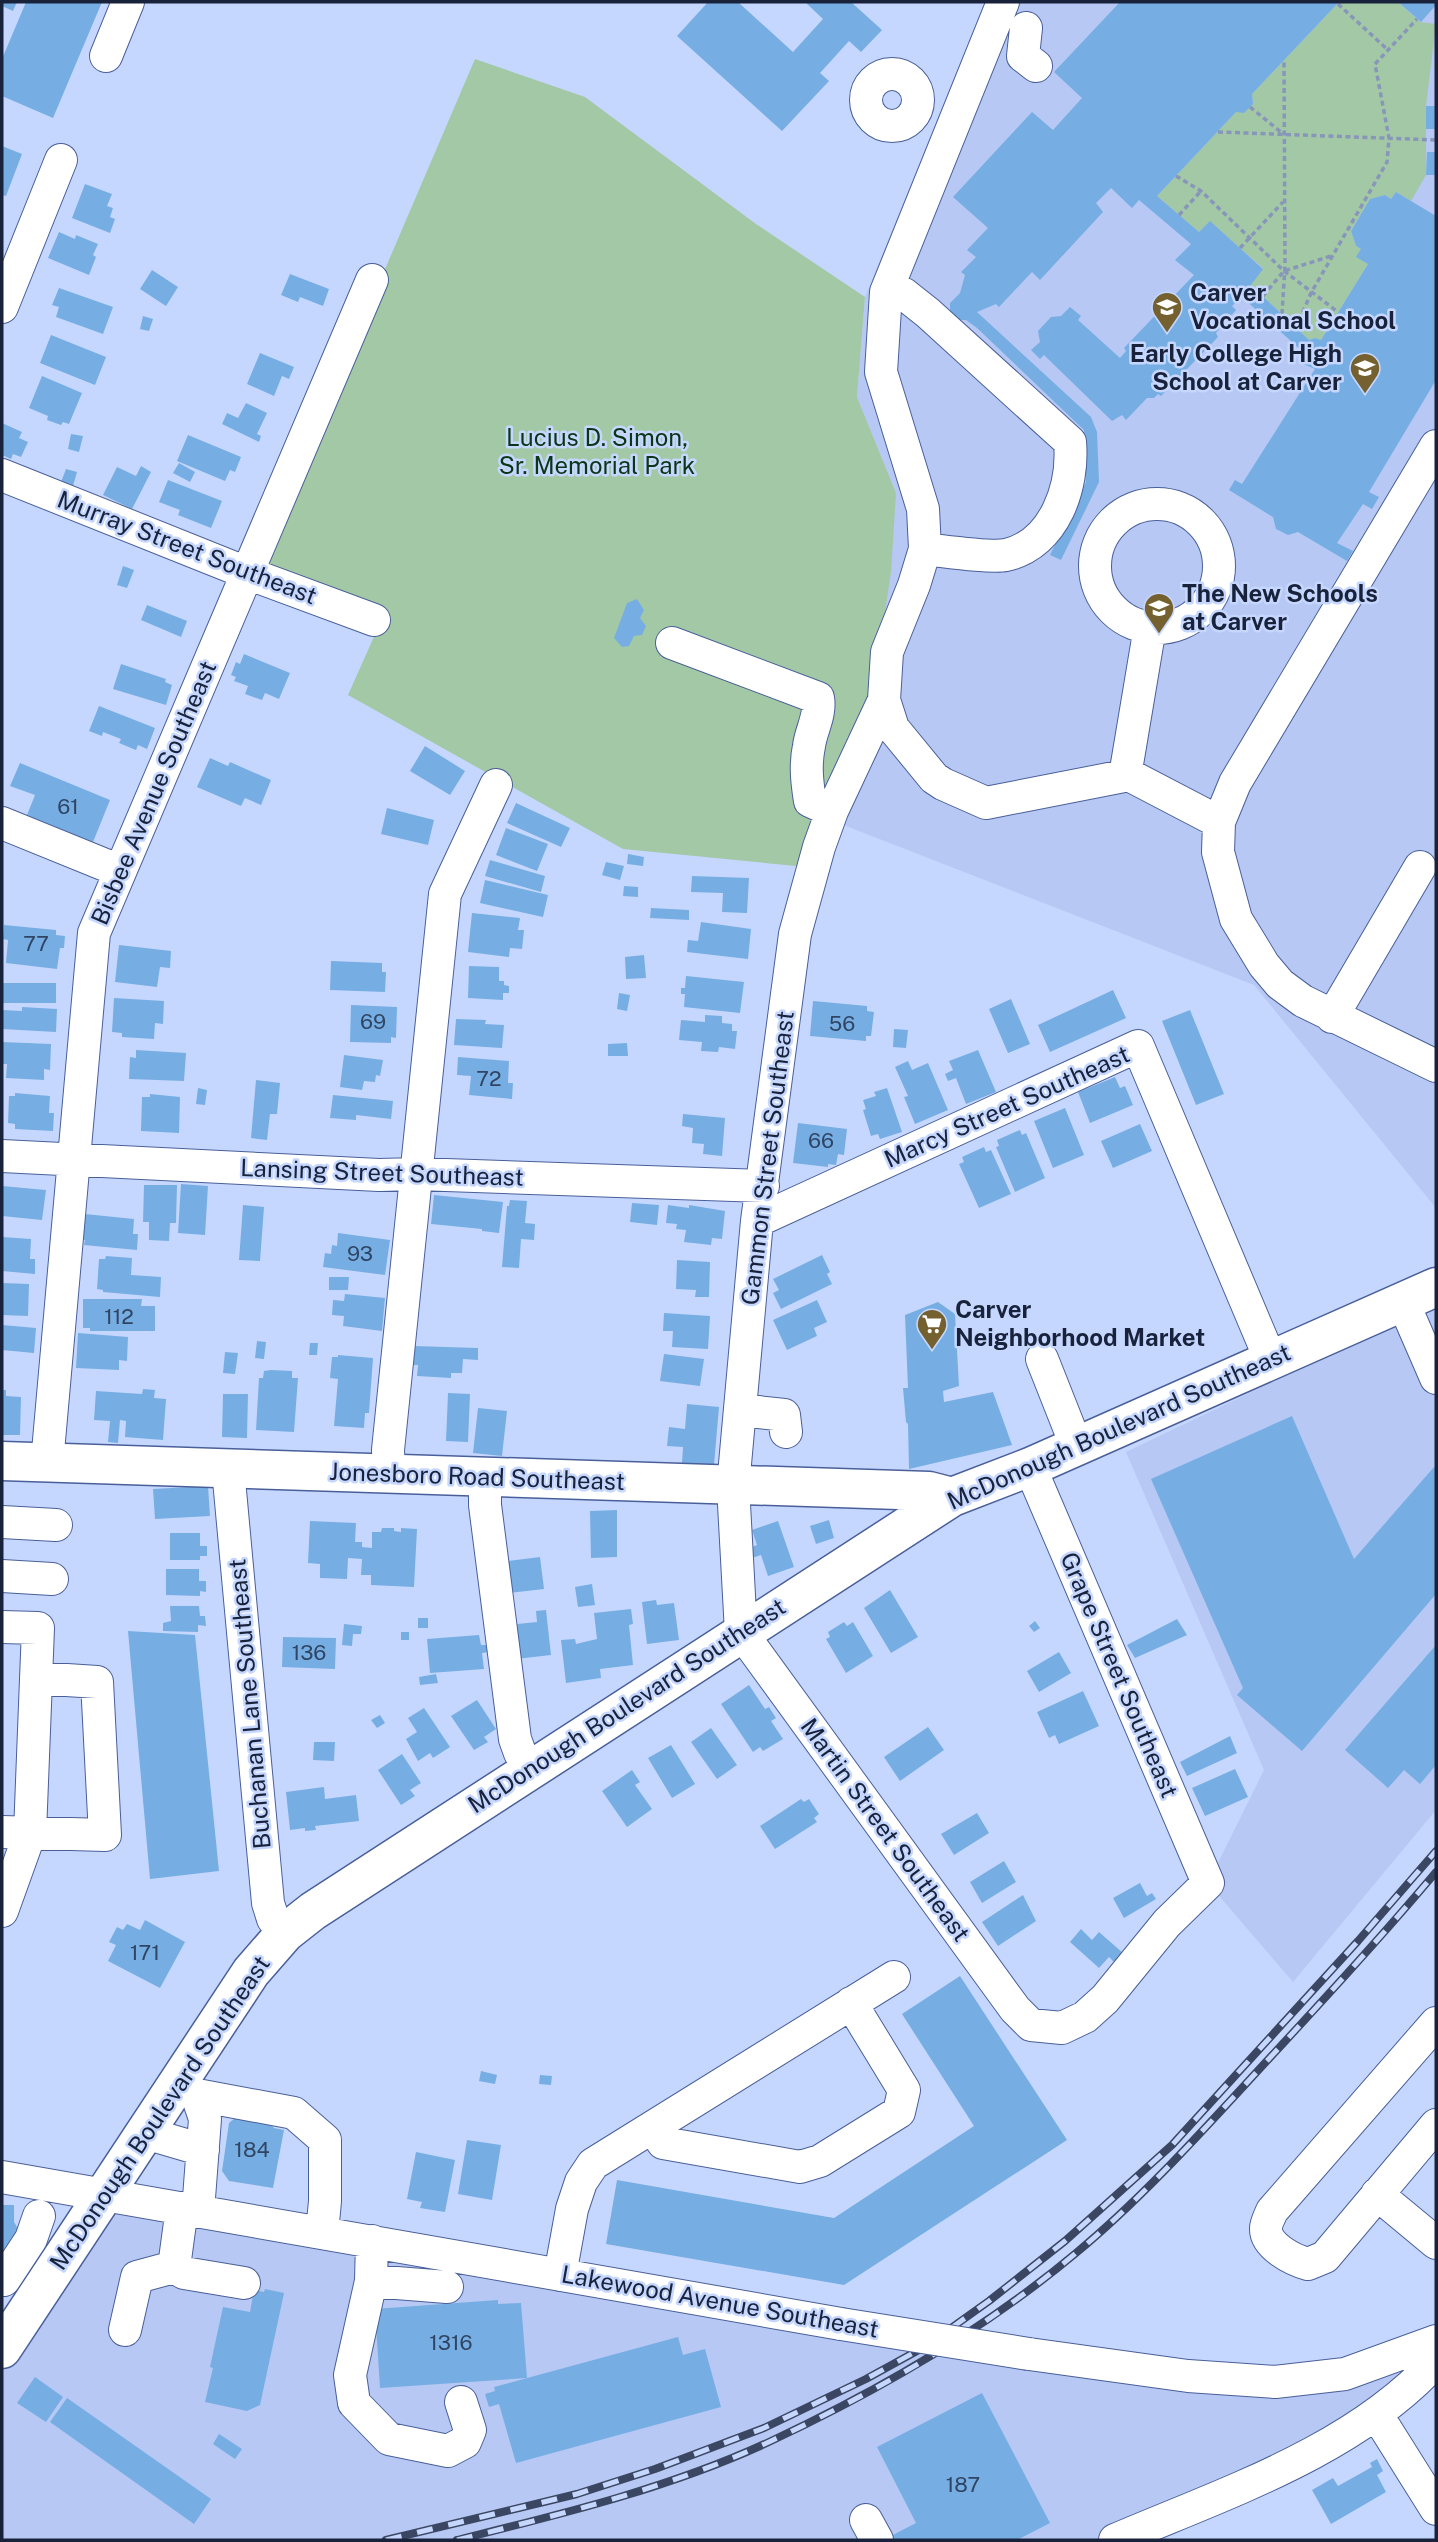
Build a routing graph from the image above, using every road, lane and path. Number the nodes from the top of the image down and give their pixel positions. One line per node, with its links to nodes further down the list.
1 (128, 2): 7 (street)
2 (1003, 2): 12 (street)
3 (1338, 4): 6 (path)
4 (1417, 19): 6 (path)
5 (1026, 28): 9 (street)
6 (1388, 50): 15 (path)
7 (106, 55)
8 (1284, 61): 14 (path)
9 (1036, 66)
10 (918, 98): 12 (street)
11 (1250, 107): 14 (path)
12 (959, 113): 27 (street)
13 (1218, 132): 14 (path)
14 (1283, 135): 15 (path); 20 (path)
15 (1389, 138): 16 (path); 24 (path)
16 (1436, 140)
17 (61, 160): 30 (street)
18 (1176, 176): 19 (path)
19 (1201, 191): 21 (path); 22 (path)
20 (1284, 201): 22 (path); 25 (path)
21 (1179, 215)
22 (1250, 238): 23 (path); 25 (path)
23 (1240, 248)
24 (1332, 255): 25 (path); 28 (path)
25 (1284, 271): 28 (path); 29 (path); 32 (path)
26 (372, 280): 37 (street, Bisbee Avenue Southeast)
27 (888, 287): 36 (street); 36 (street)
28 (1311, 293): 31 (path); 33 (path)
29 (1263, 296)
30 (2, 307)
31 (1338, 313)
32 (1282, 314)
33 (1296, 328)
34 (1436, 446): 45 (street)
35 (2, 475): 37 (street, Murray Street Southeast)
36 (925, 549): 41 (street)
37 (247, 573): 38 (street, Murray Street Southeast); 48 (street, Bisbee Avenue Southeast)
38 (374, 620)
39 (1150, 627): 42 (street)
40 (672, 643): 44 (street)
41 (884, 700): 42 (street); 44 (street, Gammon Street Southeast)
42 (1125, 776): 45 (street)
43 (496, 785): 53 (street)
44 (832, 811): 54 (street, Gammon Street Southeast)
45 (1219, 822): 49 (street)
46 (2, 823): 48 (street)
47 (1420, 867): 49 (street)
48 (120, 872): 52 (street, Bisbee Avenue Southeast)
49 (1332, 1017): 50 (street)
50 (1436, 1066)
51 (2, 1156): 52 (street, Lansing Street Southeast)
52 (73, 1159): 53 (street, Lansing Street Southeast); 64 (street, Bisbee Avenue Southeast)
53 (417, 1174): 54 (street, Lansing Street Southeast); 67 (street)
54 (763, 1186): 55 (street, Gammon Street Southeast)
55 (757, 1221): 58 (street, Marcy Street Southeast); 60 (street, Gammon Street Southeast)
56 (1419, 1294): 58 (main road, McDonough Boulevard Southeast); 59 (street)
57 (1042, 1359): 62 (street)
58 (1271, 1361): 62 (main road, McDonough Boulevard Southeast)
59 (1436, 1378)
60 (740, 1410): 61 (street); 69 (street, Gammon Street Southeast)
61 (786, 1432)
62 (1076, 1445): 65 (main road, McDonough Boulevard Southeast)
63 (2, 1461): 64 (main road, Jonesboro Road Southeast)
64 (47, 1463): 66 (main road, Jonesboro Road Southeast)
65 (1030, 1467): 70 (main road, McDonough Boulevard Southeast); 85 (street, Grape Street Southeast)
66 (228, 1469): 67 (main road, Jonesboro Road Southeast); 81 (street, Buchanan Lane Southeast)
67 (389, 1474): 68 (main road, Jonesboro Road Southeast)
68 (485, 1478): 69 (main road, Jonesboro Road Southeast); 78 (street)
69 (733, 1486): 70 (main road, Jonesboro Road Southeast); 76 (street, Gammon Street Southeast)
70 (951, 1497): 76 (main road, McDonough Boulevard Southeast)
71 (2, 1521): 72 (street)
72 (56, 1525)
73 (2, 1576): 74 (street)
74 (52, 1578)
75 (2, 1627): 77 (street)
76 (741, 1632): 78 (main road, McDonough Boulevard Southeast); 85 (street, Martin Street Southeast)
77 (36, 1678): 79 (street); 79 (street)
78 (532, 1768): 81 (main road, McDonough Boulevard Southeast)
79 (16, 1833): 80 (street)
80 (3, 1906)
81 (285, 1933): 86 (main road, McDonough Boulevard Southeast)
82 (894, 1977): 83 (street)
83 (851, 2003): 88 (street); 88 (street)
84 (1436, 2023): 93 (street)
85 (1031, 2025)
86 (187, 2090): 89 (main road, McDonough Boulevard Southeast); 90 (street); 96 (street)
87 (1436, 2125): 93 (street)
88 (653, 2127): 100 (street)
89 (145, 2133): 90 (street); 92 (main road, McDonough Boulevard Southeast)
90 (203, 2150): 94 (street)
91 (2, 2177): 92 (street, Lakewood Avenue Southeast)
92 (104, 2194): 94 (street, Lakewood Avenue Southeast); 103 (main road, McDonough Boulevard Southeast)
93 (1377, 2194): 98 (street)
94 (190, 2209): 96 (street, Lakewood Avenue Southeast); 99 (street)
95 (39, 2216): 103 (street)
96 (321, 2232): 97 (street, Lakewood Avenue Southeast)
97 (372, 2241): 100 (street, Lakewood Avenue Southeast); 101 (street)
98 (1436, 2243)
99 (174, 2267): 102 (street); 105 (street)
100 (560, 2274): 106 (street, Lakewood Avenue Southeast, bridge)
101 (371, 2281): 104 (street); 109 (street)
102 (244, 2283)
103 (13, 2287): 107 (main road, McDonough Boulevard Southeast)
104 (447, 2287)
105 (125, 2330)
106 (1436, 2341)
107 (2, 2349)
108 (1436, 2361): 110 (street)
109 (461, 2402)
110 (1377, 2415): 111 (street); 112 (street)
111 (1436, 2509)
112 (1115, 2540)

